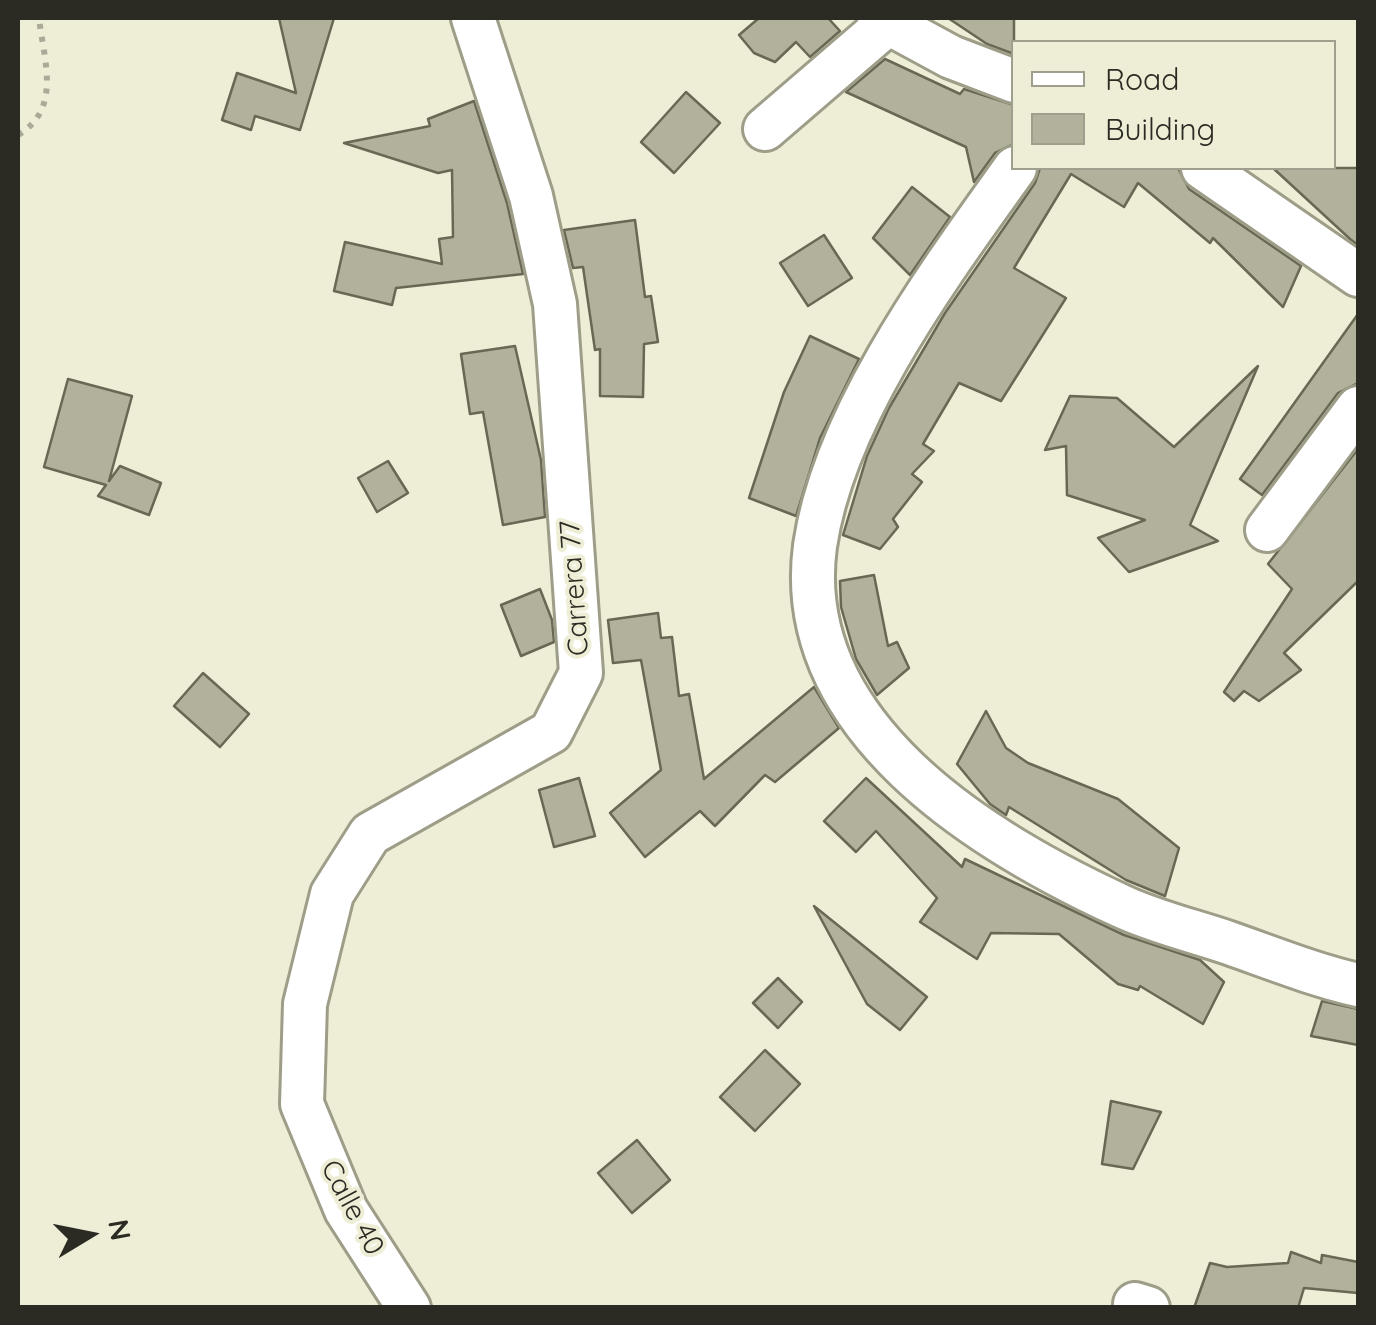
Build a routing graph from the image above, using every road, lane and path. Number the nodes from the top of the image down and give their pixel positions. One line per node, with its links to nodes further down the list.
1 (39, 18): 6 (path)
2 (473, 18): 13 (street, Carrera 77)
3 (888, 19): 4 (street); 5 (street)
4 (1011, 80)
5 (778, 118)
6 (18, 135)
7 (1014, 170): 12 (street)
8 (1206, 170): 9 (street)
9 (1358, 274)
10 (1358, 408): 11 (street)
11 (1267, 530)
12 (1358, 984)
13 (302, 1104): 14 (street, Calle 40)
14 (408, 1308)

